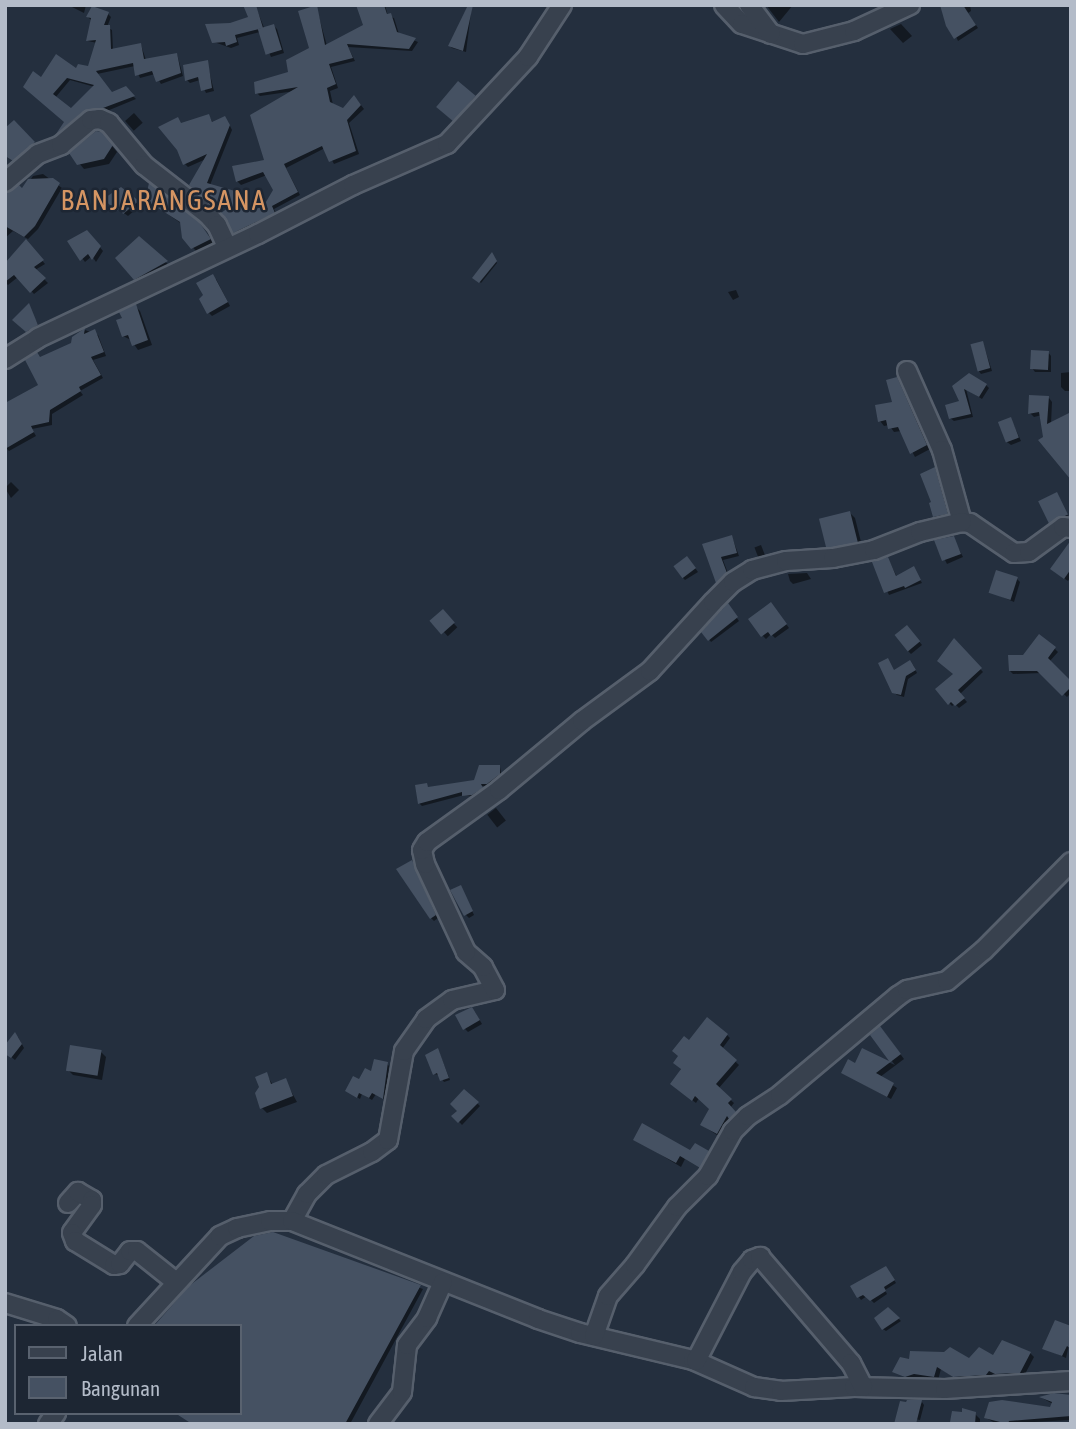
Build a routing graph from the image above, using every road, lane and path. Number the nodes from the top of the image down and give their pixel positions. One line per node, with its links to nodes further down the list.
1 (562, 5): 7 (street)
2 (724, 5): 5 (street)
3 (749, 5): 5 (street)
4 (910, 5): 5 (street)
5 (774, 36)
6 (5, 182): 7 (street)
7 (227, 246): 8 (street)
8 (5, 359)
9 (907, 371): 10 (street)
10 (962, 522): 11 (street); 14 (street)
11 (1071, 528)
12 (1071, 862): 20 (street)
13 (68, 1203): 15 (street)
14 (292, 1221): 15 (street); 16 (street)
15 (176, 1282): 19 (street)
16 (443, 1282): 20 (street); 24 (street)
17 (5, 1303): 18 (street)
18 (64, 1324)
19 (139, 1324)
20 (594, 1336): 21 (street)
21 (696, 1361): 23 (street); 23 (street)
22 (1071, 1381): 23 (street)
23 (863, 1387)
24 (378, 1424)

